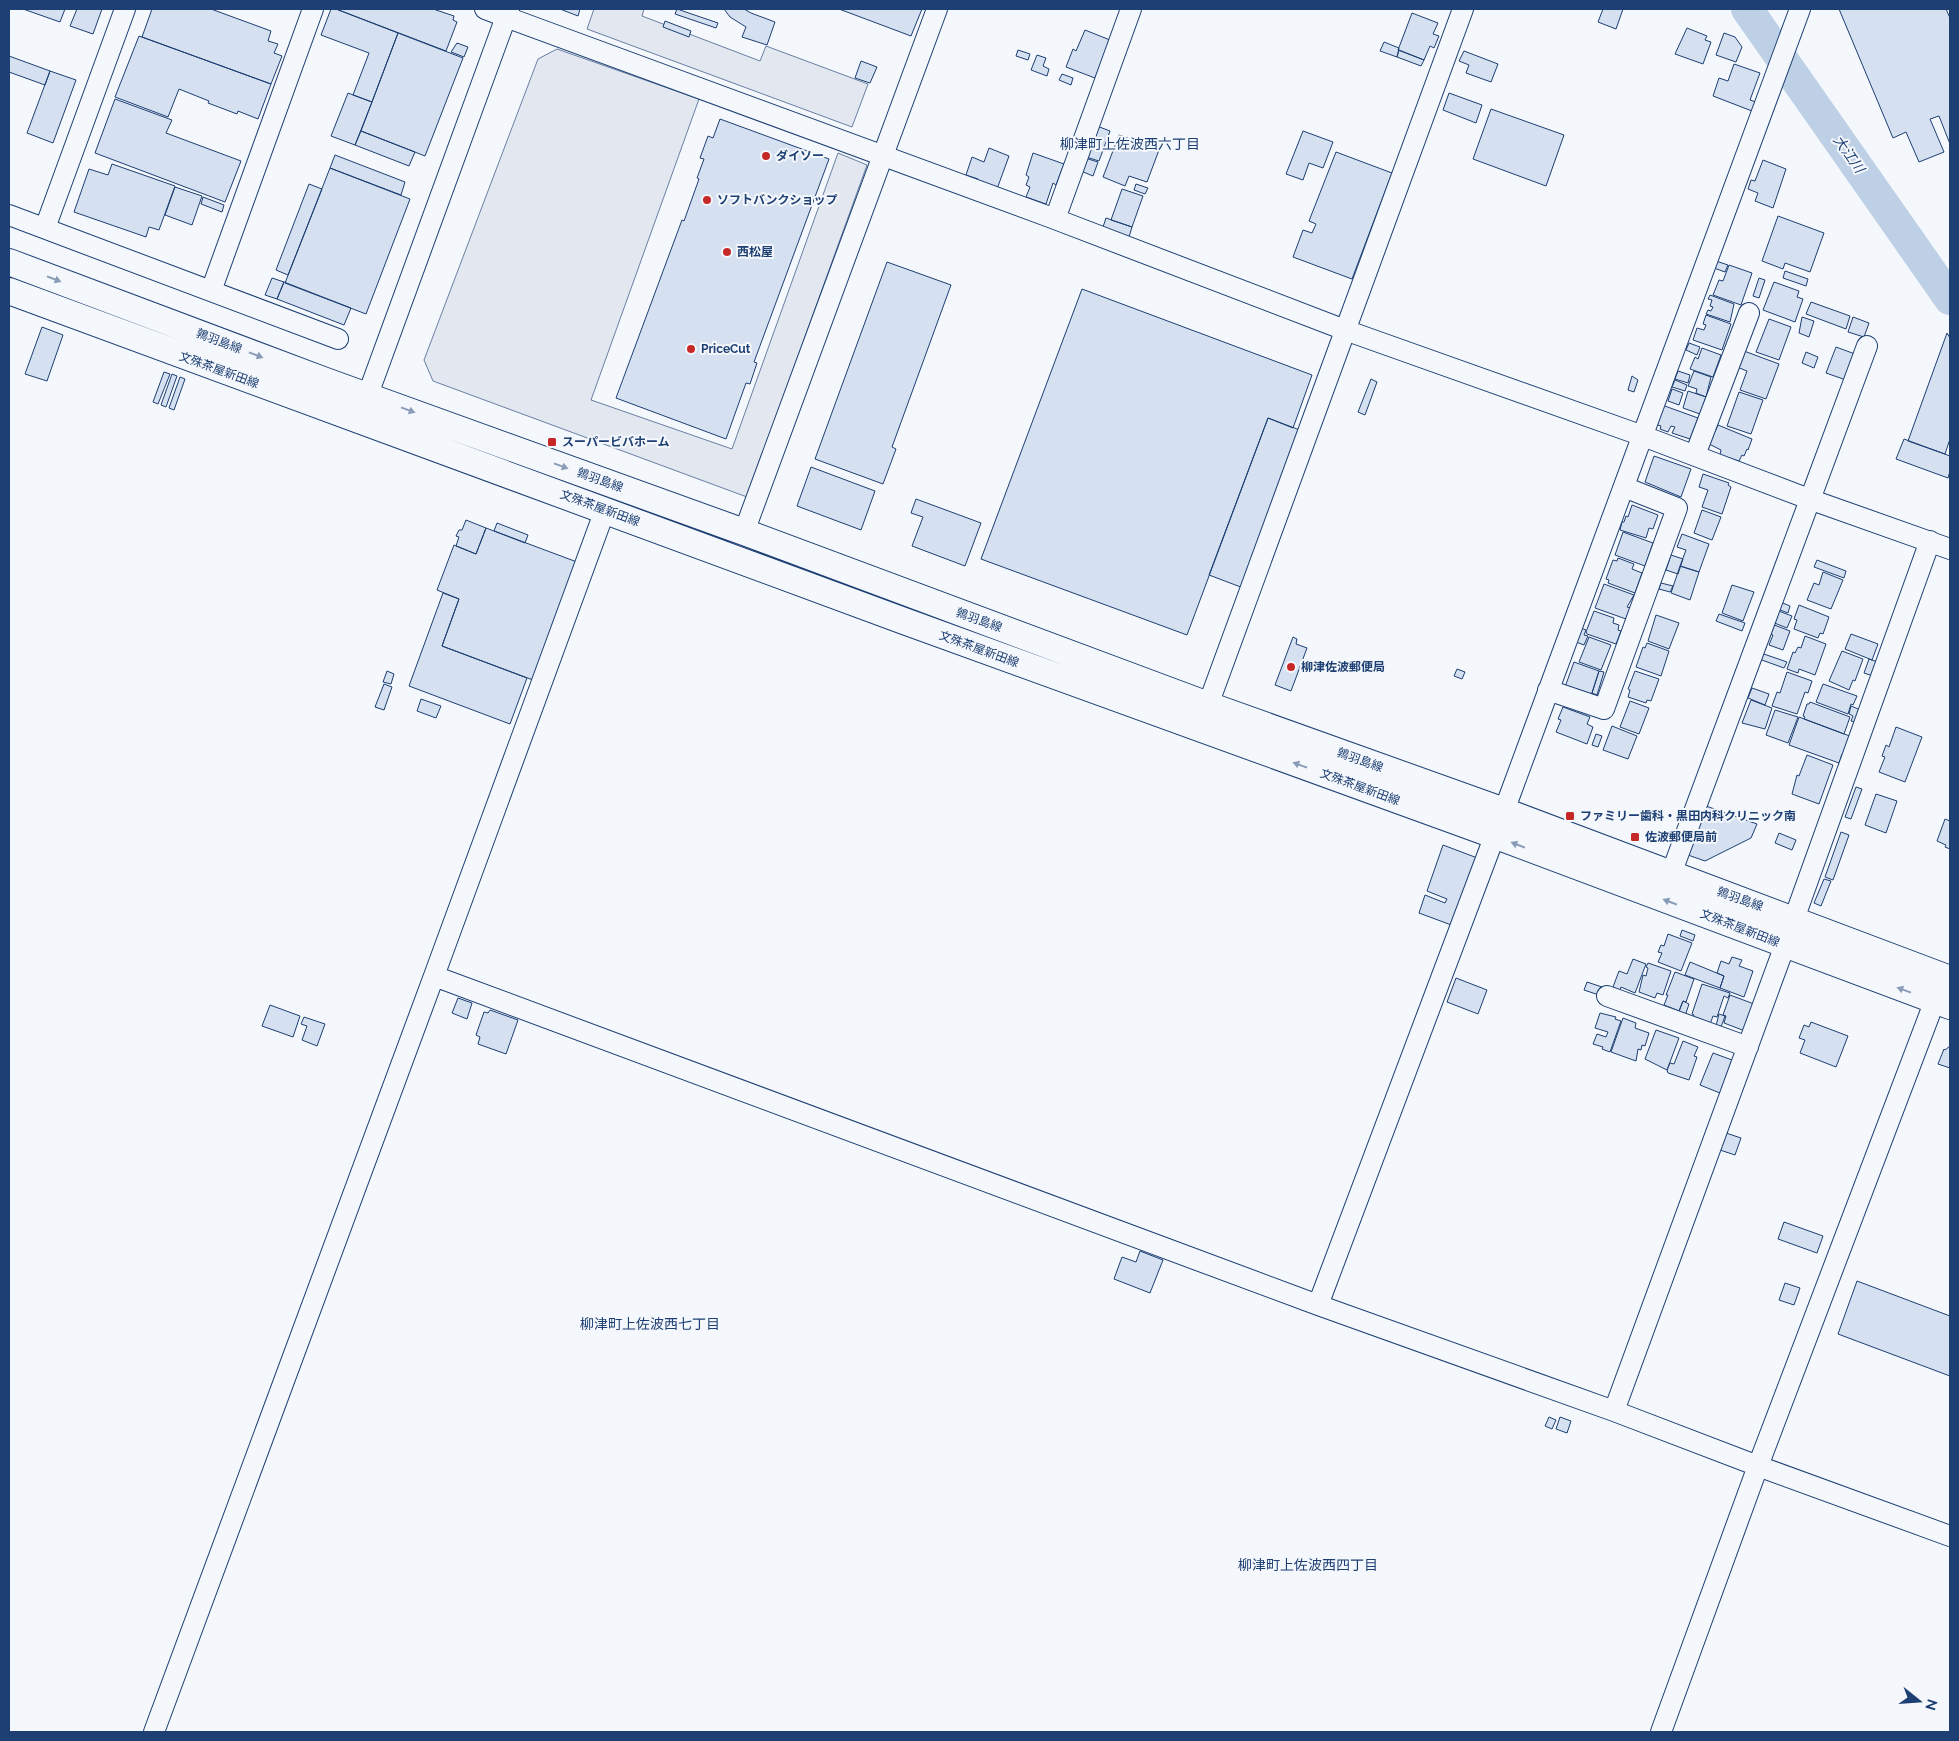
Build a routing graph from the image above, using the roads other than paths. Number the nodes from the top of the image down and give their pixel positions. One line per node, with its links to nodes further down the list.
1 (125, 9): 12 (street)
2 (313, 9): 15 (street)
3 (485, 9): 8 (street)
4 (938, 9): 9 (street)
5 (1131, 9): 11 (street)
6 (1463, 9): 17 (street)
7 (1800, 9): 22 (street)
8 (508, 13): 9 (street); 20 (street)
9 (884, 156): 11 (street); 27 (street)
10 (9, 215): 12 (street)
11 (1055, 219): 17 (street)
12 (45, 228): 15 (street)
13 (9, 262): 20 (main road, 鶉羽島線, one-way to 20)
14 (9, 291): 21 (main road, 文殊茶屋新田線)
15 (211, 291): 18 (street)
16 (1749, 313): 23 (street)
17 (1345, 330): 22 (street); 31 (street)
18 (338, 339)
19 (1866, 346): 25 (street)
20 (368, 395): 21 (street); 27 (main road, 鶉羽島線, one-way to 27)
21 (359, 420): 26 (main road, 文殊茶屋新田線)
22 (1643, 436): 23 (street); 24 (street)
23 (1695, 455): 25 (street)
24 (1624, 487): 30 (street); 30 (street)
25 (1809, 499): 28 (street); 34 (street)
26 (605, 510): 33 (main road, 文殊茶屋新田線, one-way to 26); 37 (street)
27 (744, 532): 31 (main road, 鶉羽島線)
28 (1930, 541): 29 (street); 35 (street)
29 (1950, 549)
30 (1548, 690): 32 (street)
31 (1208, 705): 32 (main road, 鶉羽島線)
32 (1504, 811): 33 (street); 34 (main road, 鶉羽島線)
33 (1494, 836): 36 (main road, 文殊茶屋新田線, one-way to 33); 42 (street)
34 (1671, 874): 35 (main road, 鶉羽島線)
35 (1794, 919): 38 (main road, 鶉羽島線)
36 (1785, 945): 40 (main road, 文殊茶屋新田線, one-way to 36); 41 (street)
37 (434, 976): 42 (street); 46 (street)
38 (1947, 978): 40 (street)
39 (1607, 996): 41 (street)
40 (1943, 1004): 44 (street)
41 (1748, 1047): 43 (street)
42 (1318, 1305): 43 (street)
43 (1614, 1411): 44 (street)
44 (1758, 1466): 45 (street); 47 (street)
45 (1950, 1536)
46 (154, 1732)
47 (1661, 1732)

